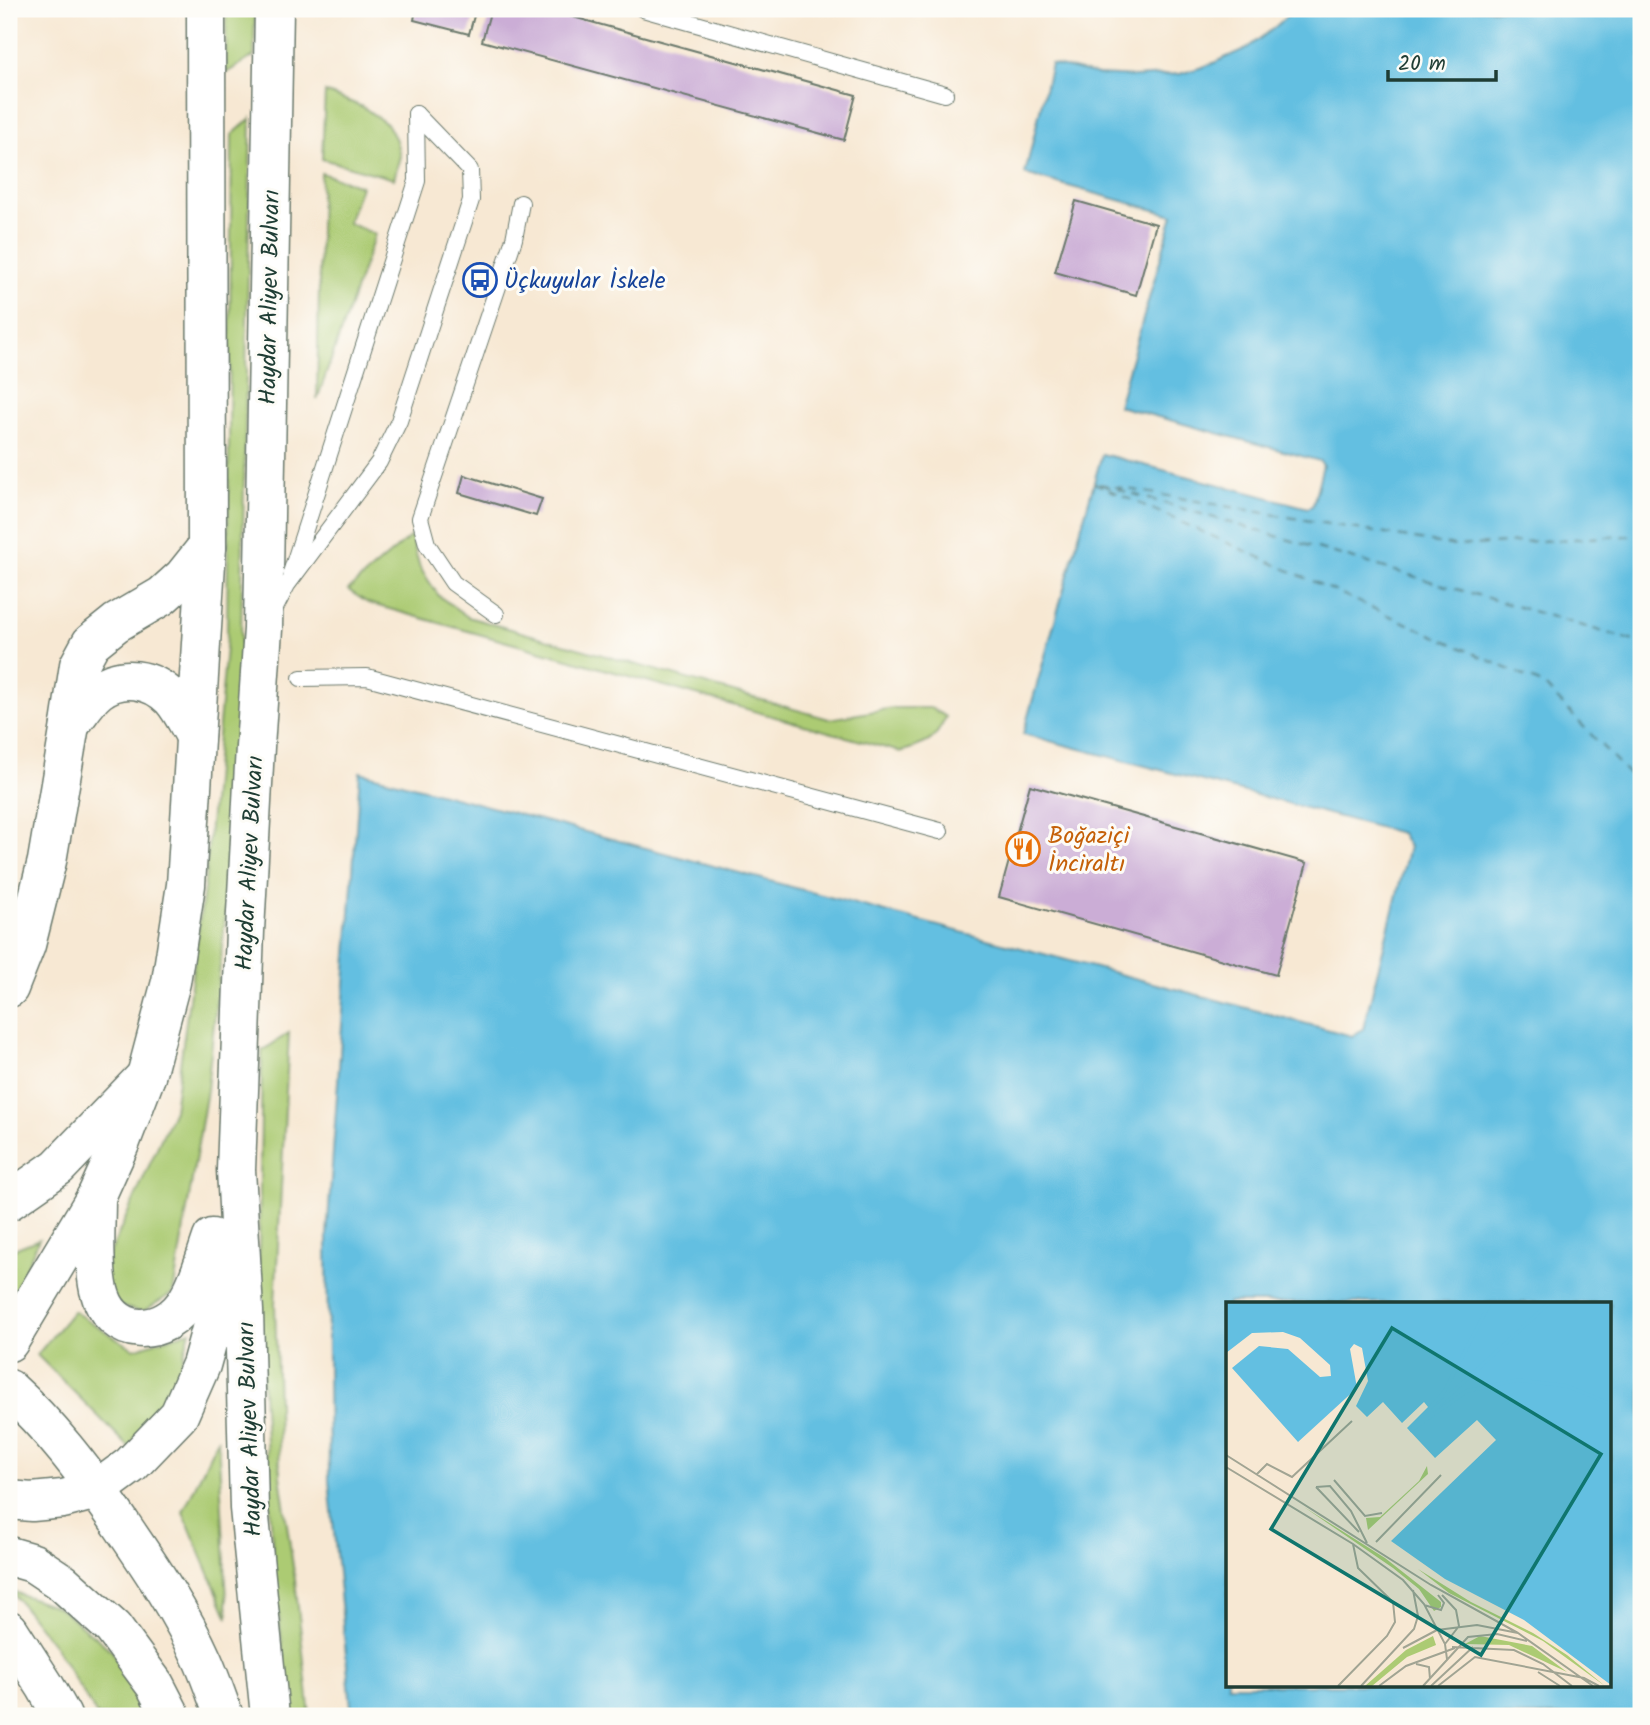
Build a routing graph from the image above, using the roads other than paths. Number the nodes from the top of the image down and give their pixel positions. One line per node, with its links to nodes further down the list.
1 (206, 9): 6 (main road)
2 (274, 9): 9 (main road, Haydar Aliyev Bulvarı)
3 (643, 9): 4 (lane)
4 (945, 94)
5 (521, 203): 8 (lane)
6 (207, 547): 11 (main road); 12 (main road)
7 (287, 585): 7 (lane); 9 (lane)
8 (496, 614)
9 (263, 629): 16 (main road, Haydar Aliyev Bulvarı)
10 (300, 678): 13 (lane)
11 (71, 725): 12 (main road); 14 (main road)
12 (195, 736): 15 (main road)
13 (940, 831)
14 (9, 988)
15 (146, 1076): 17 (main road); 18 (main road)
16 (236, 1170): 17 (main road); 21 (main road); 28 (main road, Haydar Aliyev Bulvarı)
17 (96, 1197): 19 (main road)
18 (9, 1201)
19 (9, 1342)
20 (9, 1389): 21 (main road)
21 (97, 1490): 22 (main road); 27 (main road)
22 (9, 1500)
23 (9, 1556): 26 (main road)
24 (14, 1643): 25 (main road)
25 (62, 1716)
26 (171, 1716)
27 (223, 1716)
28 (271, 1716)

